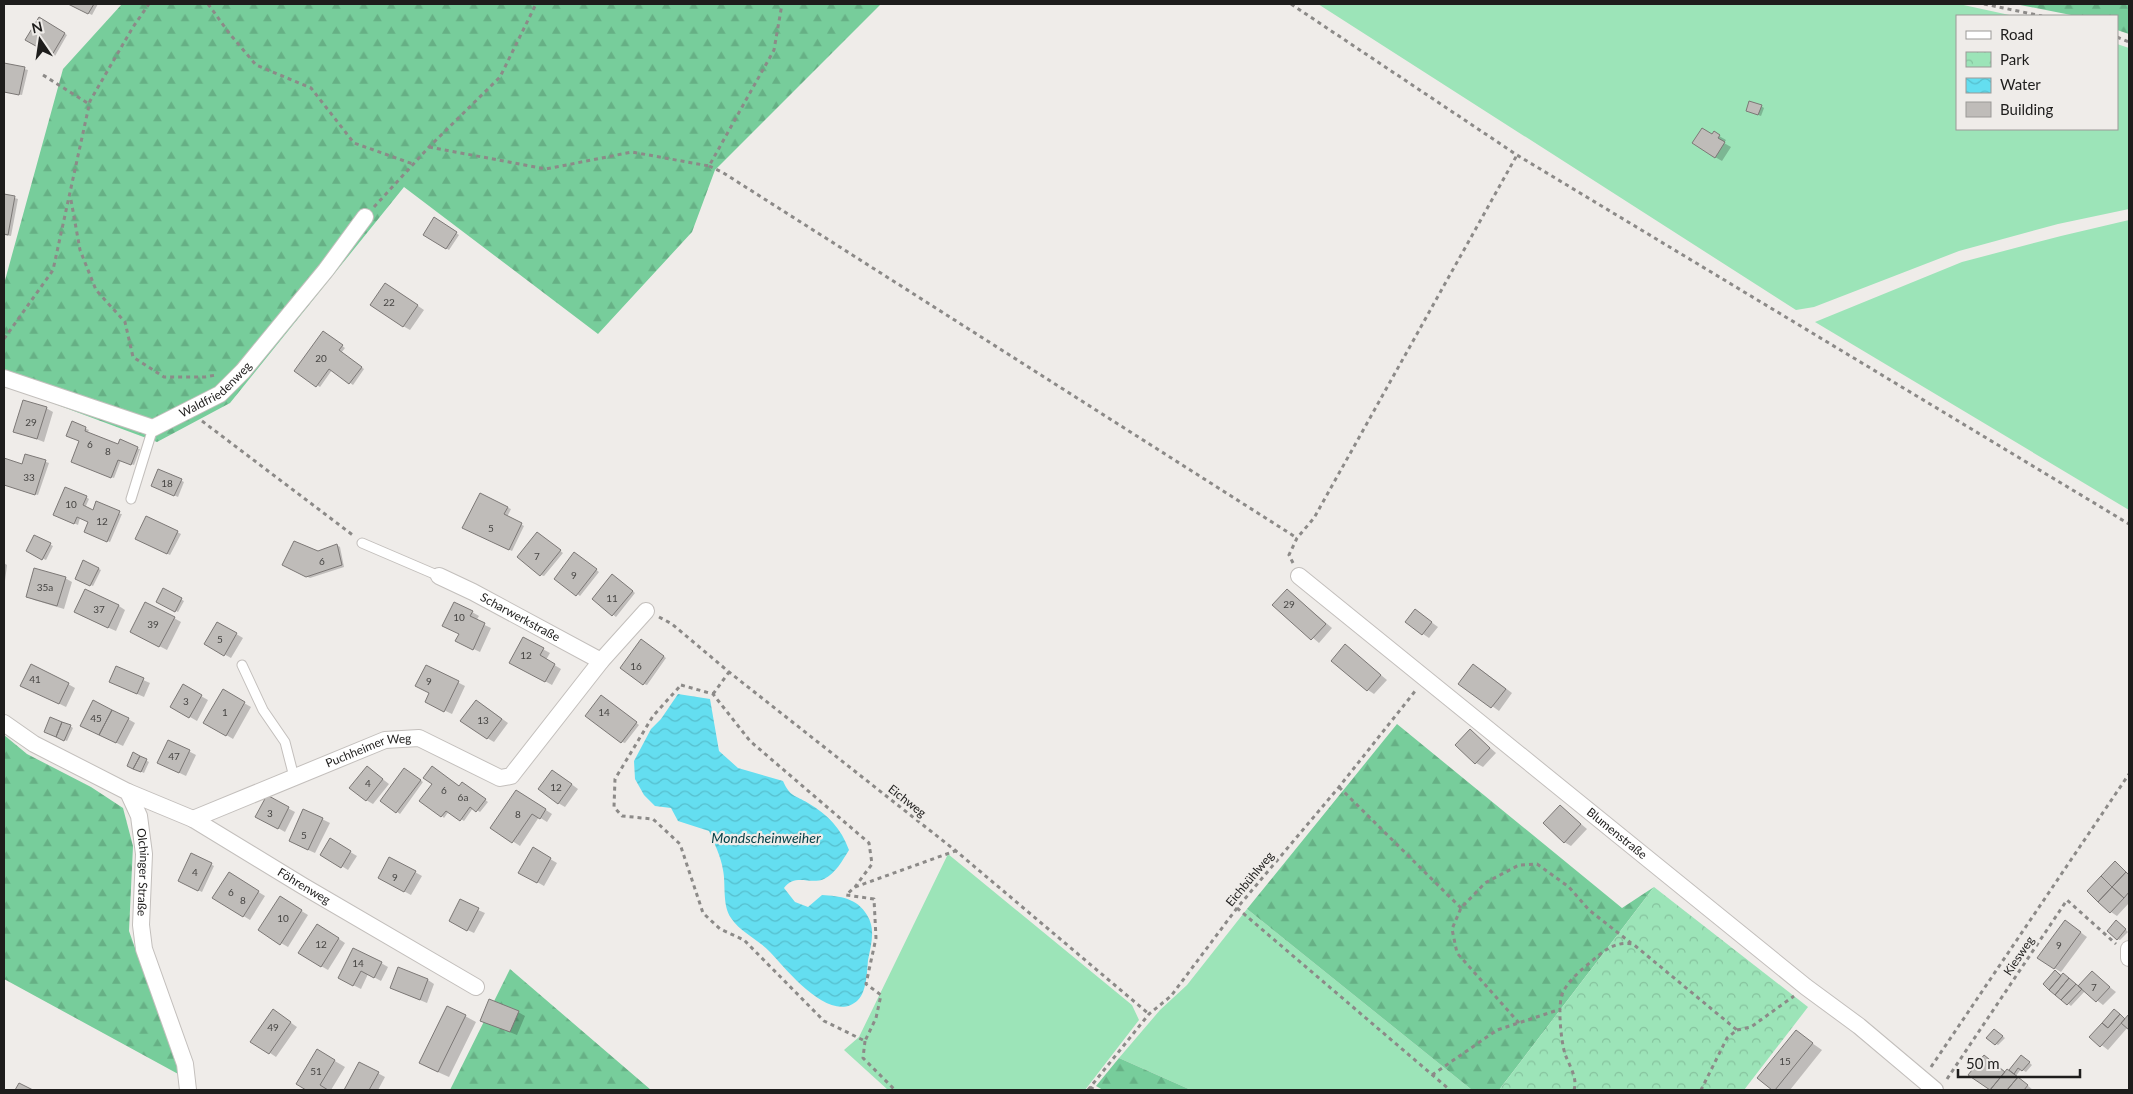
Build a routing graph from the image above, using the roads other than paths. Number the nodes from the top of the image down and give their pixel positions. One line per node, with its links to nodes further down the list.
1 (365, 217): 3 (street, Waldfriedenweg)
2 (4, 378): 3 (street)
3 (154, 428): 4 (lane)
4 (130, 499)
5 (362, 543): 6 (lane)
6 (439, 576): 9 (street, Scharwerkstraße)
7 (1299, 576): 16 (street, Blumenstraße)
8 (646, 611): 9 (street, Puchheimer Weg)
9 (602, 661): 12 (street, Puchheimer Weg)
10 (242, 665): 12 (lane)
11 (4, 723): 13 (street)
12 (294, 777): 14 (street, Puchheimer Weg)
13 (128, 792): 14 (street, Föhrenweg); 17 (street, Olchinger Straße)
14 (193, 819): 15 (street, Föhrenweg)
15 (476, 987)
16 (1940, 1086)
17 (188, 1090)

